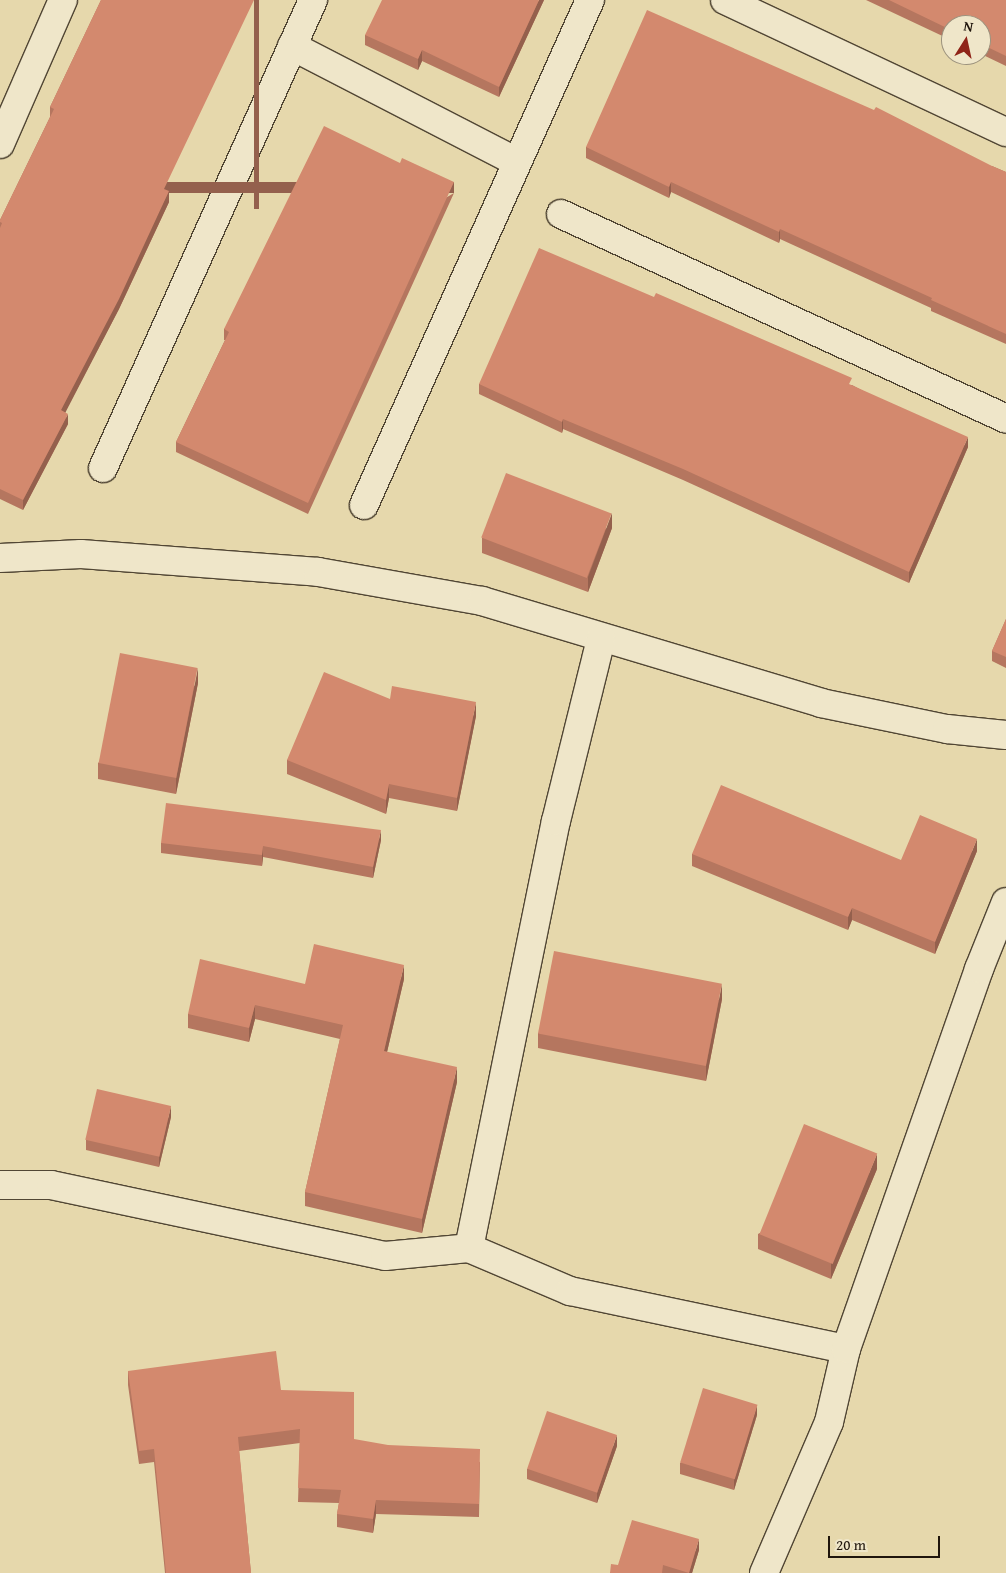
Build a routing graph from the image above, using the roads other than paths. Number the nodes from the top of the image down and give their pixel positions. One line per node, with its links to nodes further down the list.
1 (63, 0): 7 (street)
2 (313, 0): 5 (street)
3 (590, 0): 8 (street)
4 (725, 0): 6 (street)
5 (292, 46): 8 (street); 11 (street)
6 (1006, 132)
7 (0, 144)
8 (515, 161): 12 (street)
9 (561, 214): 10 (street)
10 (1006, 419)
11 (103, 468)
12 (364, 505)
13 (0, 558): 14 (street)
14 (601, 639): 15 (street); 18 (street)
15 (1006, 735)
16 (1006, 902): 19 (street)
17 (0, 1185): 18 (street)
18 (470, 1248): 19 (street)
19 (846, 1349): 20 (street)
20 (764, 1573)

